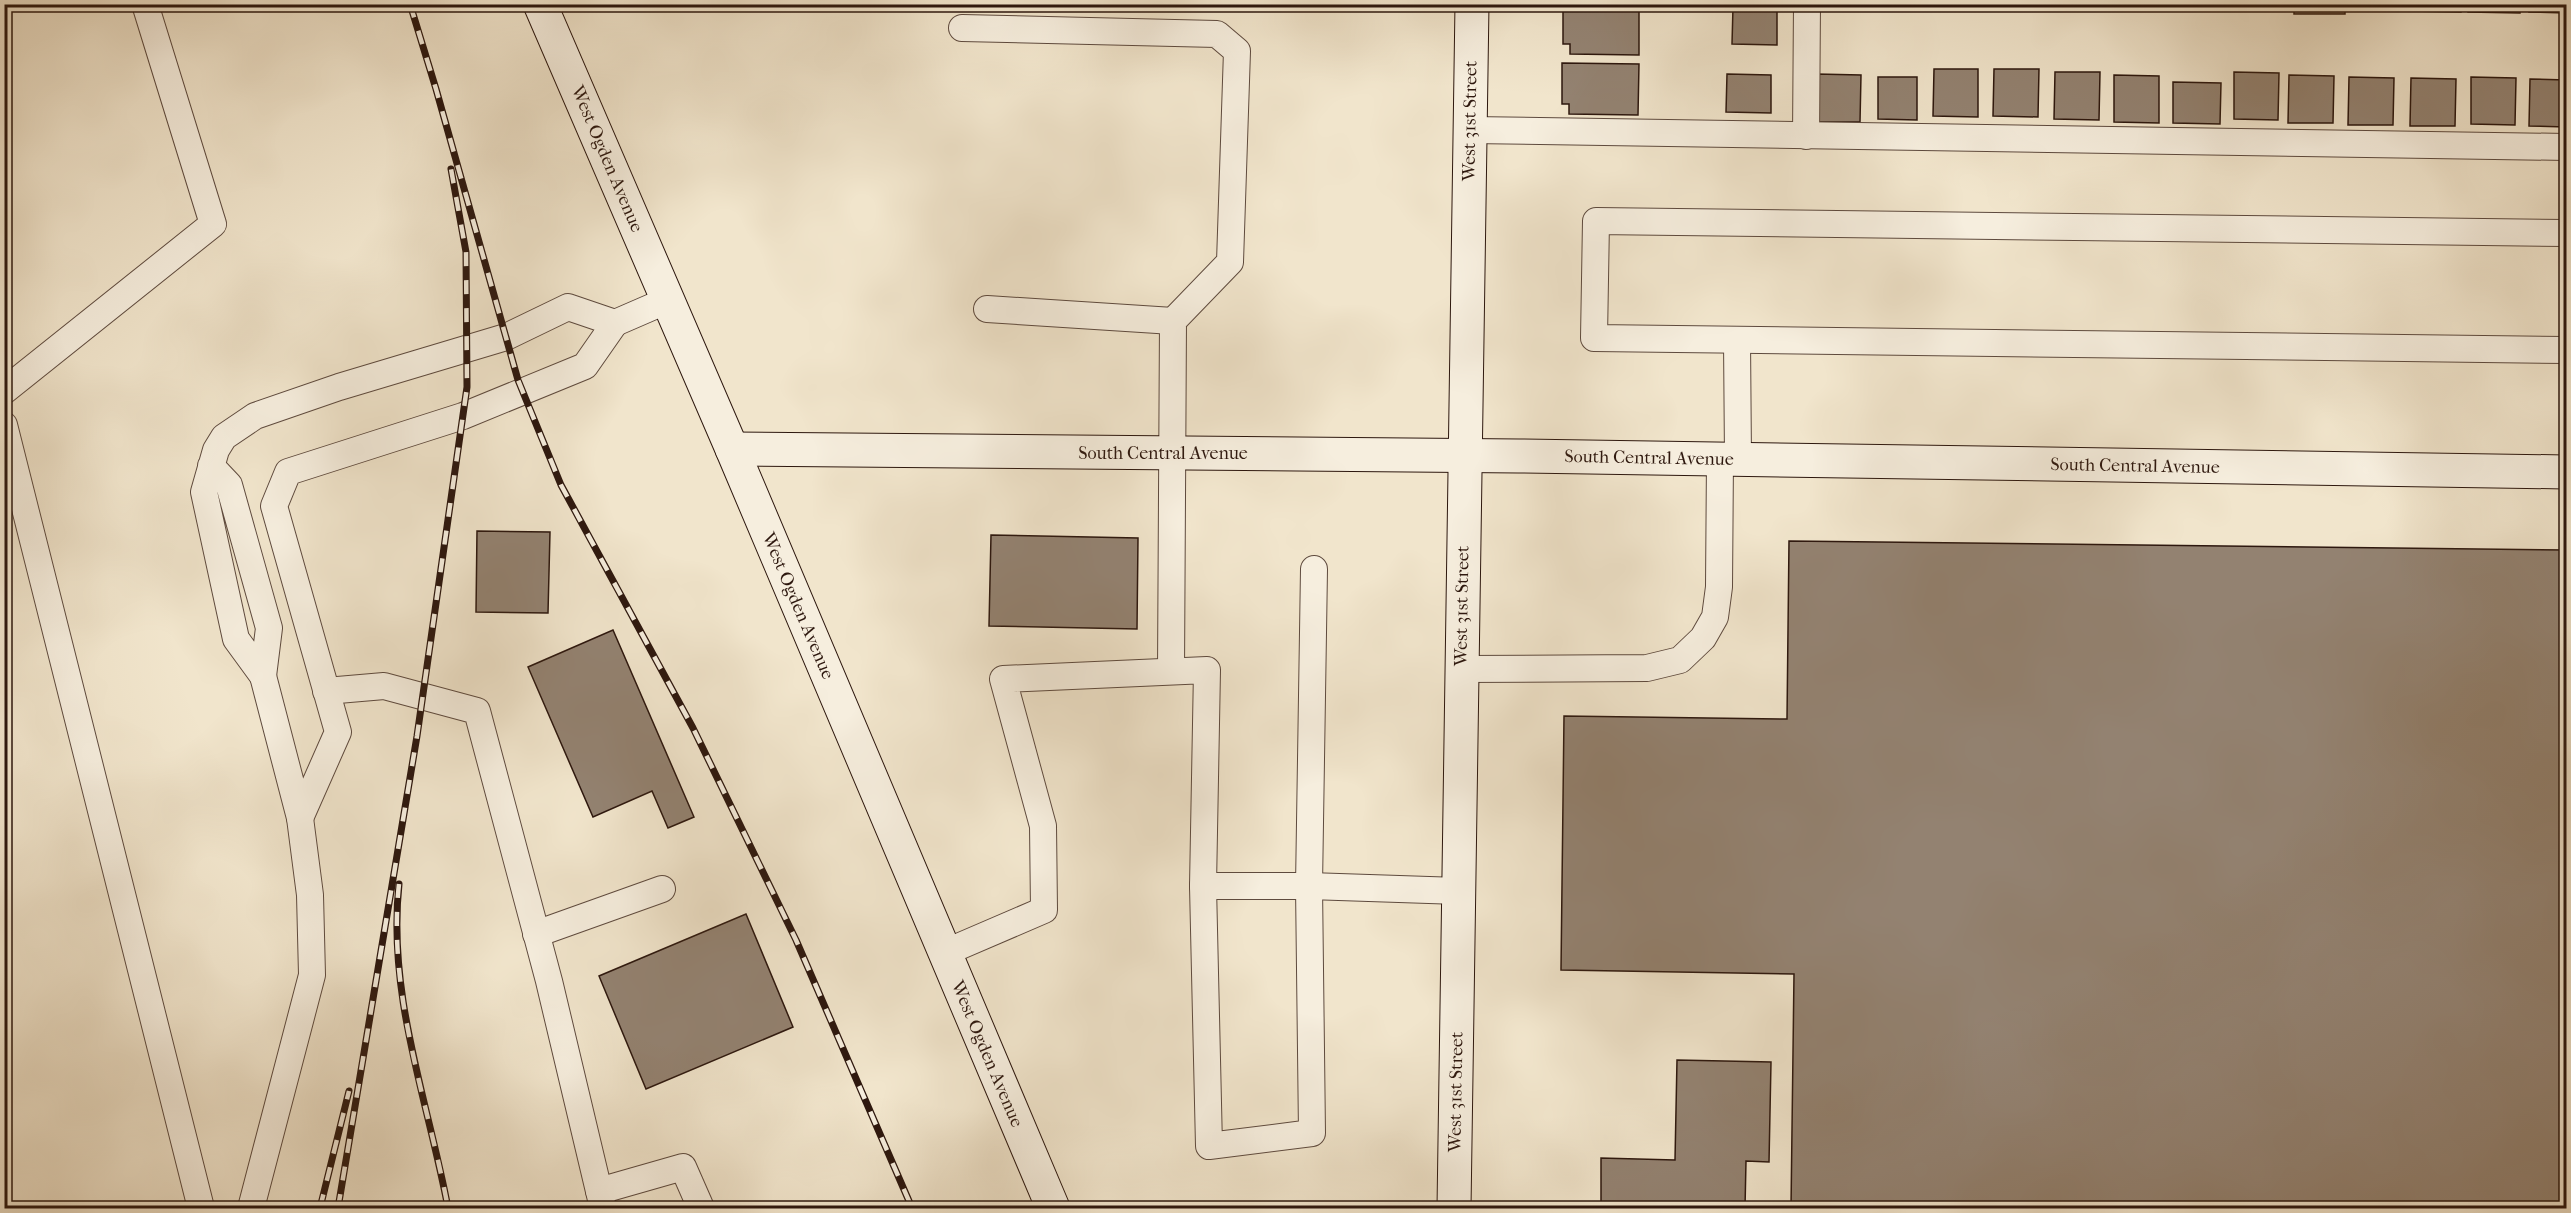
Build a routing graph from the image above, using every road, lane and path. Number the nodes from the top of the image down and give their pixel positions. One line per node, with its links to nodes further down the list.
1 (145, 4): 16 (lane)
2 (540, 4): 10 (main road, West Ogden Avenue)
3 (1472, 4): 6 (main road, West 31st Street)
4 (1807, 4): 7 (lane)
5 (962, 28): 12 (lane)
6 (1470, 130): 7 (lane); 20 (main road, West 31st Street)
7 (1806, 136): 8 (lane)
8 (2566, 147)
9 (2566, 233): 14 (lane)
10 (668, 300): 13 (lane); 18 (main road, West Ogden Avenue)
11 (987, 309): 12 (lane)
12 (1173, 321): 19 (lane)
13 (615, 323): 22 (lane); 28 (lane)
14 (1737, 340): 15 (lane); 21 (lane)
15 (2566, 350)
16 (4, 391)
17 (4, 424): 37 (lane)
18 (732, 449): 19 (main road, South Central Avenue); 35 (main road, West Ogden Avenue)
19 (1171, 453): 20 (main road, South Central Avenue); 26 (lane)
20 (1464, 455): 21 (main road, South Central Avenue); 25 (main road, West 31st Street)
21 (1729, 459): 23 (main road, South Central Avenue); 25 (lane)
22 (211, 466): 27 (lane); 27 (lane)
23 (2566, 472)
24 (1314, 569): 31 (lane)
25 (1461, 669): 33 (main road, West 31st Street)
26 (1171, 671): 30 (lane); 35 (lane)
27 (262, 676): 29 (lane)
28 (326, 691): 29 (lane); 34 (lane)
29 (300, 818): 38 (lane)
30 (1203, 886): 31 (lane); 31 (lane)
31 (1309, 886): 33 (lane)
32 (662, 889): 34 (lane)
33 (1459, 891): 41 (main road, West 31st Street)
34 (536, 934): 36 (lane)
35 (944, 953): 40 (main road, West Ogden Avenue)
36 (601, 1200): 39 (lane)
37 (201, 1209)
38 (251, 1209)
39 (701, 1209)
40 (1053, 1209)
41 (1454, 1209)

